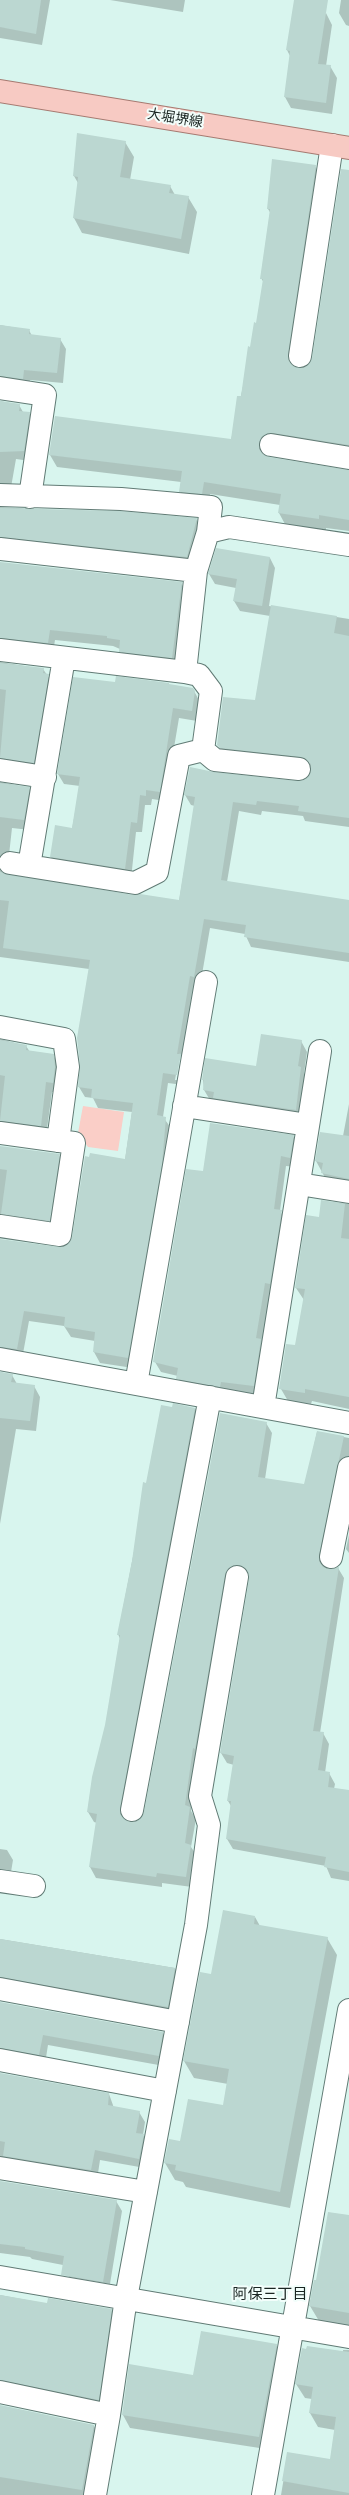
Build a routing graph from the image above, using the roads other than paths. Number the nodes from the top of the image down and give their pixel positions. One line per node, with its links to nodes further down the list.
1 (0, 91): 2 (main road, 大堀堺線)
2 (341, 146): 3 (street)
3 (300, 356)
4 (0, 388): 8 (street)
5 (271, 445): 6 (street)
6 (349, 458)
7 (0, 495): 8 (street)
8 (30, 497): 9 (street)
9 (208, 532): 10 (street); 12 (street)
10 (349, 545)
11 (0, 549): 12 (street)
12 (196, 571): 15 (street)
13 (0, 650): 14 (street)
14 (64, 658): 15 (street); 19 (street)
15 (185, 672): 16 (street)
16 (204, 750): 17 (street); 19 (street)
17 (299, 769)
18 (0, 770): 19 (street)
19 (45, 777)
20 (206, 982): 23 (street)
21 (0, 1027): 26 (street)
22 (320, 1051): 24 (street)
23 (184, 1106): 24 (street); 31 (street)
24 (308, 1125): 27 (street)
25 (0, 1133): 26 (street)
26 (58, 1141): 29 (street)
27 (299, 1184): 28 (street); 33 (street)
28 (349, 1192)
29 (0, 1226)
30 (0, 1359): 31 (street)
31 (136, 1384): 32 (street)
32 (210, 1397): 33 (street); 39 (street)
33 (263, 1407): 34 (street)
34 (349, 1423)
35 (349, 1468): 36 (street)
36 (345, 1508): 37 (street)
37 (331, 1557)
38 (237, 1577): 44 (street)
39 (132, 1810)
40 (0, 1881): 41 (street)
41 (34, 1886)
42 (0, 1989): 44 (street)
43 (349, 2010): 45 (street)
44 (178, 2022): 47 (street)
45 (346, 2045): 52 (street)
46 (0, 2060): 47 (street)
47 (165, 2092): 49 (street)
48 (0, 2168): 49 (street)
49 (146, 2192): 51 (street)
50 (0, 2277): 51 (street)
51 (126, 2298): 52 (street); 55 (street)
52 (293, 2327): 53 (street); 57 (street)
53 (349, 2337)
54 (0, 2392): 55 (street)
55 (109, 2415): 56 (street)
56 (95, 2495)
57 (263, 2495)

